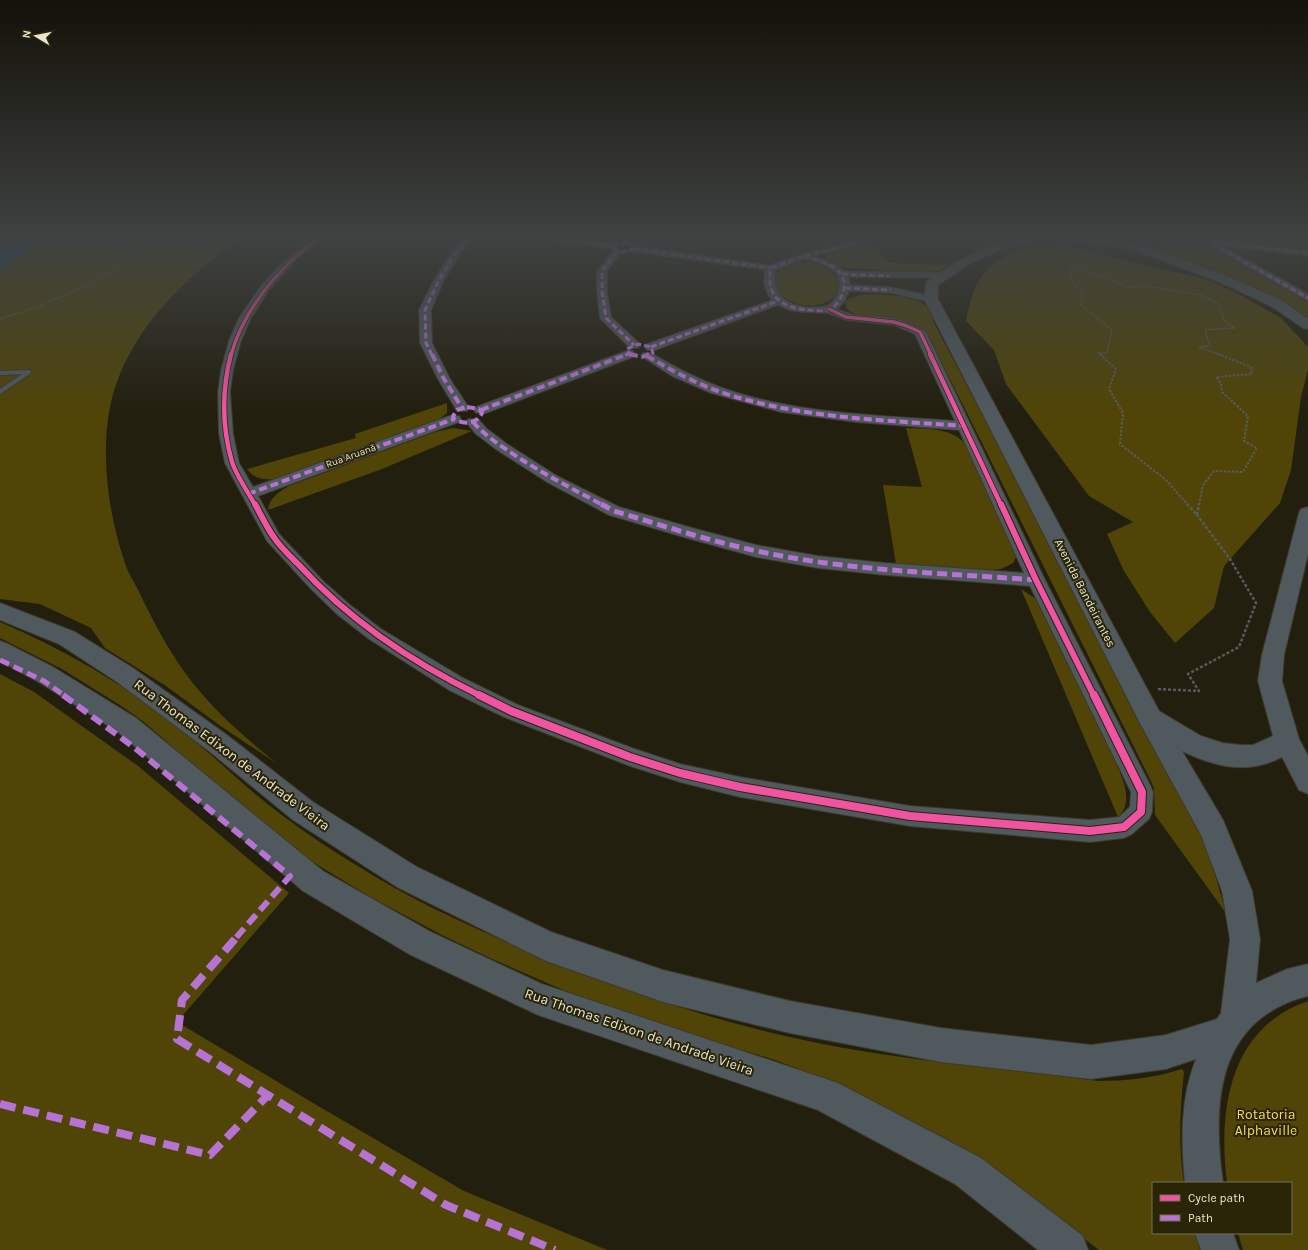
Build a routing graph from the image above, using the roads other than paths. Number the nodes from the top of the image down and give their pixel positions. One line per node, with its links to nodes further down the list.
1 (259, 296): 19 (street)
2 (431, 296): 16 (street)
3 (603, 296): 12 (street)
4 (774, 296): 9 (street)
5 (842, 296): 10 (street)
6 (919, 296): 8 (street)
7 (1261, 296): 11 (street)
8 (931, 299): 24 (street, Avenida Bandeirantes)
9 (778, 301): 10 (street); 13 (street)
10 (829, 309): 18 (street)
11 (1308, 325)
12 (631, 350): 13 (street); 17 (street)
13 (649, 352): 18 (street)
14 (0, 373): 15 (lane)
15 (0, 392)
16 (458, 413): 17 (street); 19 (street, Rua Aruanã)
17 (477, 416): 21 (street)
18 (965, 426): 21 (street)
19 (248, 494): 21 (street)
20 (1308, 513): 25 (street)
21 (1036, 580)
22 (0, 611): 28 (street, Rua Thomas Edixon de Andrade Vieira)
23 (0, 650): 31 (street, Rua Thomas Edixon de Andrade Vieira)
24 (1150, 718): 25 (street); 28 (street, Avenida Bandeirantes)
25 (1287, 741): 26 (street)
26 (1308, 782)
27 (1308, 980): 28 (street)
28 (1232, 1024): 29 (street)
29 (1204, 1182)
30 (1214, 1234): 32 (street)
31 (1069, 1250)
32 (1220, 1250)

